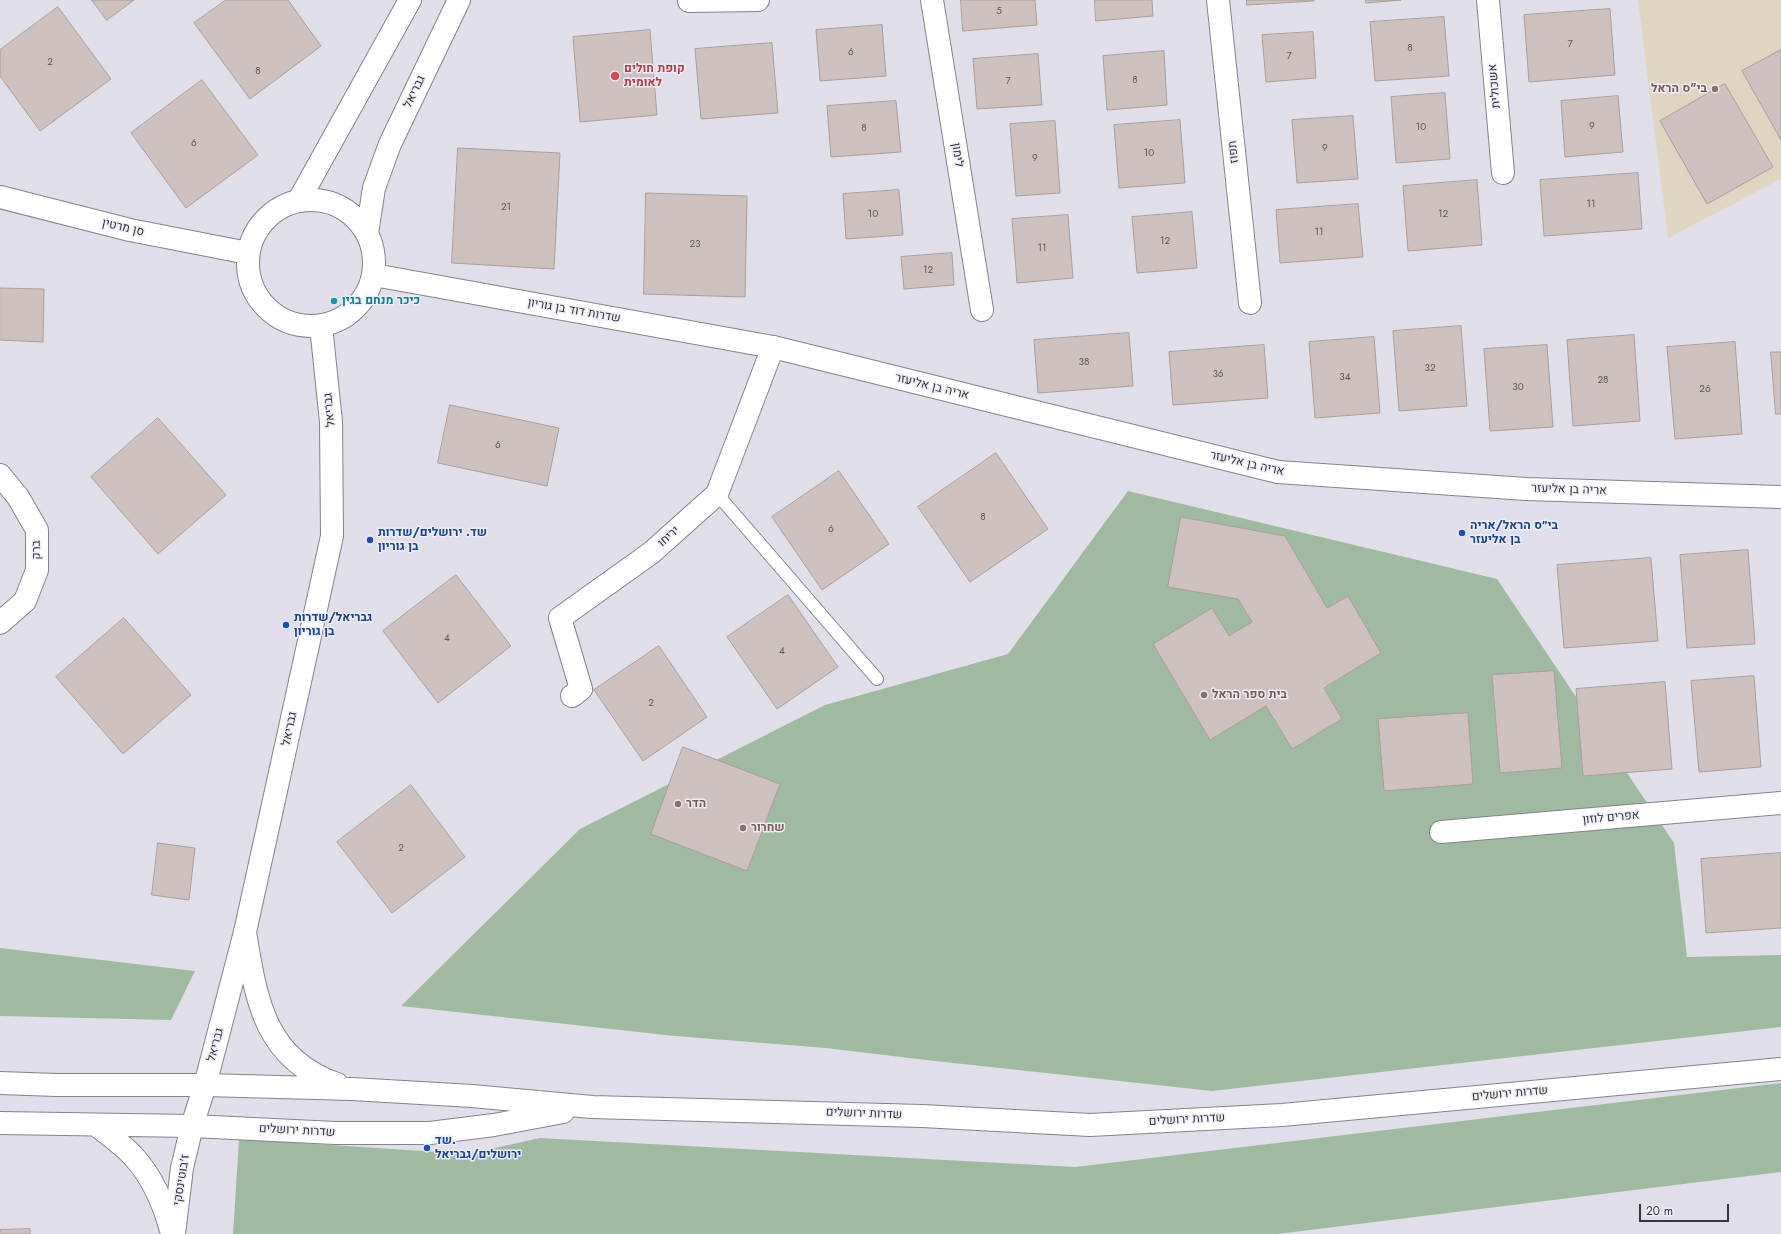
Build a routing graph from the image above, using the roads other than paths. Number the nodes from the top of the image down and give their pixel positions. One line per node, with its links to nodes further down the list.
1 (410, 0): 10 (street)
2 (459, 0): 11 (street, גבריאל)
3 (758, 0): 7 (street)
4 (932, 0): 15 (street, לימון)
5 (1218, 0): 14 (street, תפוז)
6 (1488, 0): 8 (street, אשכולית)
7 (689, 1)
8 (1503, 173)
9 (0, 197): 12 (street, סן מרטין)
10 (299, 200): 11 (street); 12 (street)
11 (367, 234): 13 (street)
12 (248, 253): 16 (street)
13 (374, 275): 16 (street); 17 (street, שדרות דוד בן גוריון)
14 (1250, 303)
15 (982, 310)
16 (321, 326): 26 (street, גבריאל)
17 (773, 348): 19 (street, יריחו); 20 (street, אריה בן אליעזר)
18 (0, 475): 21 (street, ברק)
19 (717, 494): 22 (lane); 23 (street, יריחו)
20 (1781, 497)
21 (0, 622)
22 (878, 679)
23 (572, 696)
24 (1781, 803): 25 (street, אפרים לוזון)
25 (1441, 832)
26 (245, 932): 29 (street, גבריאל); 30 (street)
27 (1781, 1069): 31 (street, שדרות ירושלים)
28 (0, 1083): 29 (street, שדרות ירושלים)
29 (205, 1085): 30 (street, שדרות ירושלים); 34 (street, גבריאל)
30 (352, 1089): 31 (street, שדרות ירושלים)
31 (592, 1107): 34 (street, שדרות ירושלים)
32 (0, 1123): 33 (street, שדרות ירושלים)
33 (96, 1125): 34 (street, שדרות ירושלים); 35 (street)
34 (192, 1126): 35 (street, ז'בוטינסקי)
35 (173, 1234)

